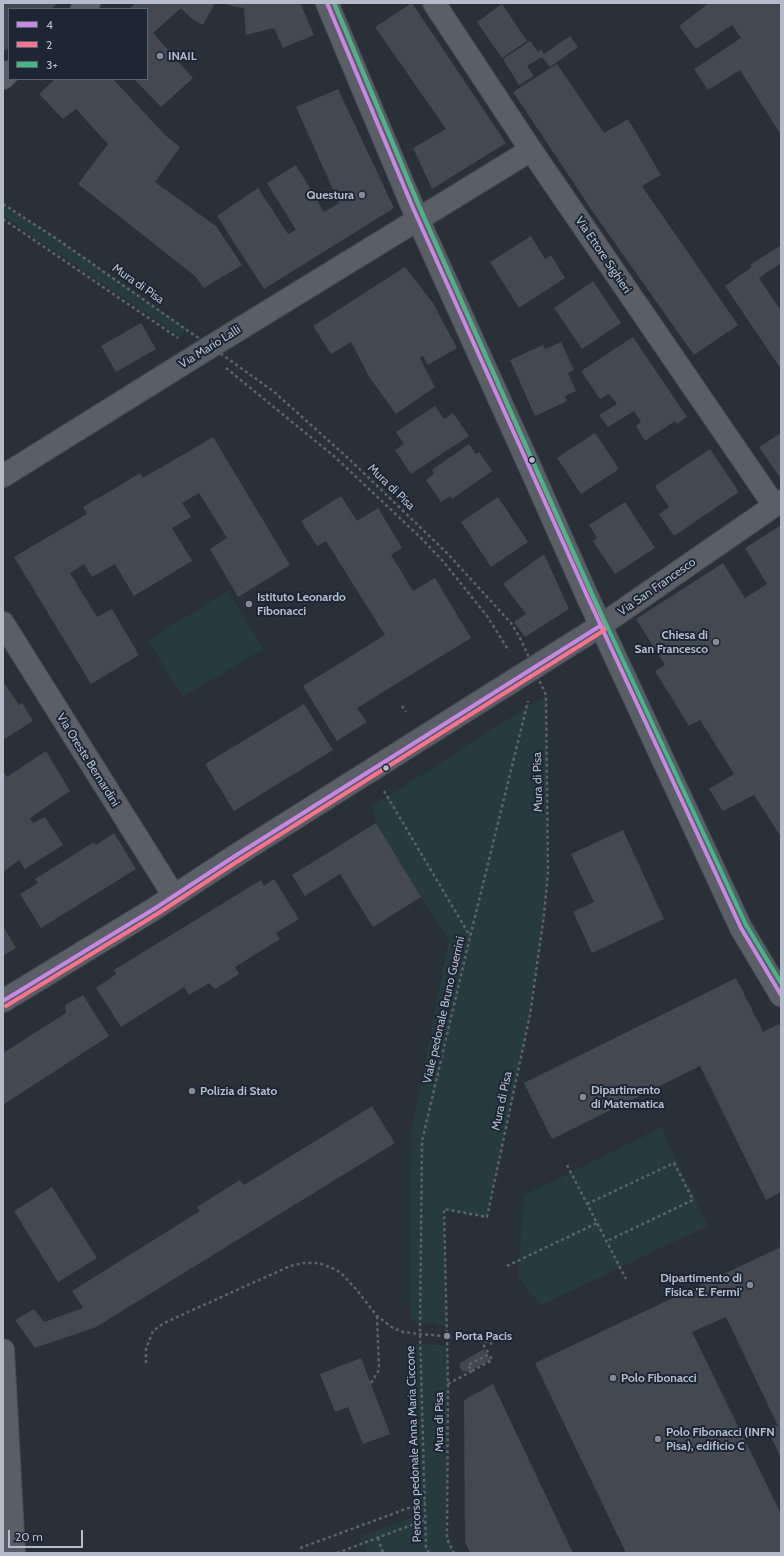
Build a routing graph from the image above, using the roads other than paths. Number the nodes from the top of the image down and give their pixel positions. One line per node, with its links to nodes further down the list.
1 (327, 3): 4 (street)
2 (434, 3): 3 (street, Via Ettore Sighieri)
3 (531, 150): 4 (street, Via Mario Lalli); 6 (street, Via Ettore Sighieri)
4 (419, 219): 5 (street, Via Mario Lalli); 8 (street)
5 (3, 476)
6 (778, 503): 8 (street, Via San Francesco)
7 (3, 623): 9 (street, Via Oreste Bernardini)
8 (600, 626): 9 (street, Via San Francesco); 10 (street)
9 (174, 896): 11 (street, Via San Francesco)
10 (775, 986)
11 (3, 1001)
12 (3, 1350): 13 (street)
13 (14, 1553)

